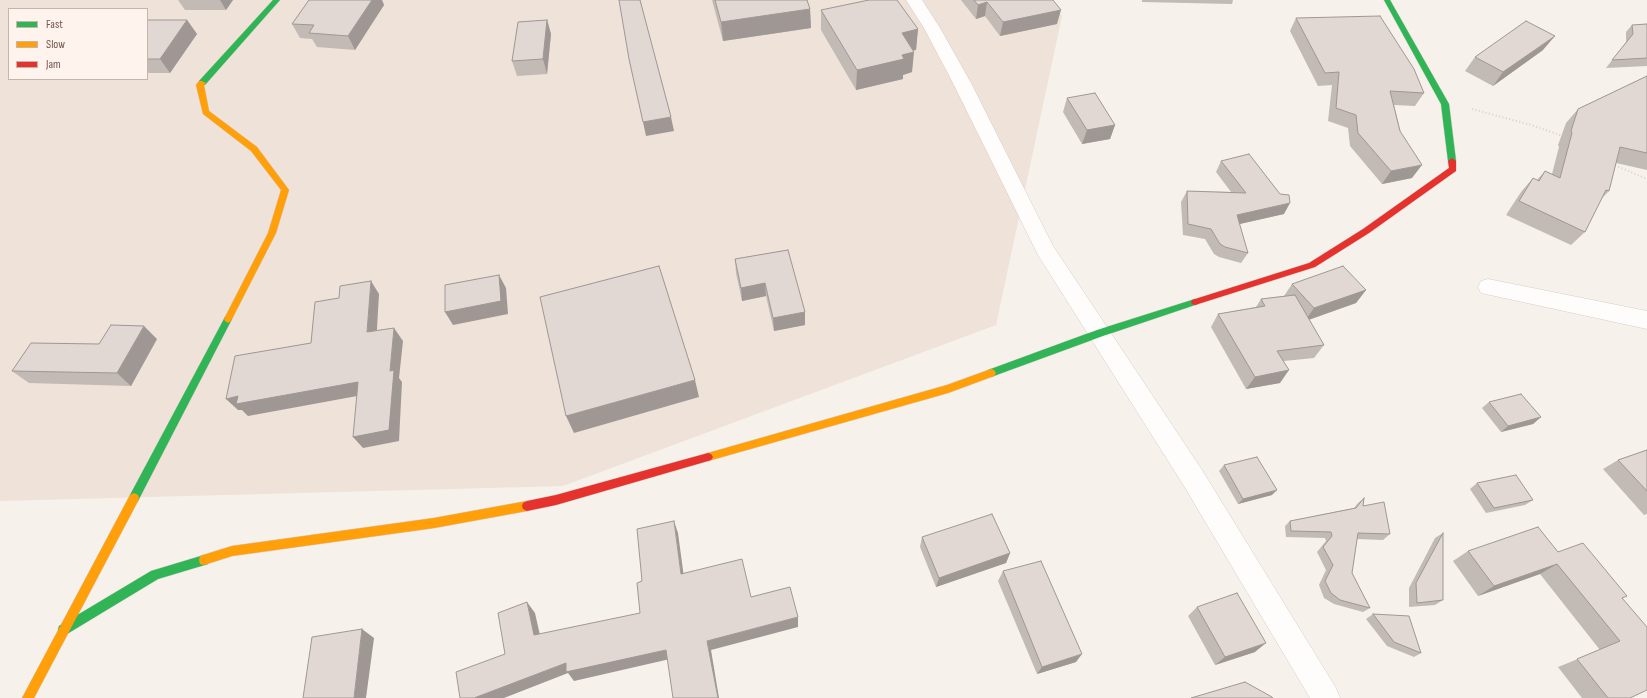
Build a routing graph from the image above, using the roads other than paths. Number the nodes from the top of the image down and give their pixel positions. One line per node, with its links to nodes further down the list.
1 (277, 0): 7 (street)
2 (914, 0): 6 (street)
3 (1388, 0): 6 (street)
4 (1488, 286): 5 (street)
5 (1647, 320)
6 (1100, 333): 7 (street); 9 (street)
7 (63, 630): 8 (street)
8 (28, 698)
9 (1326, 698)

